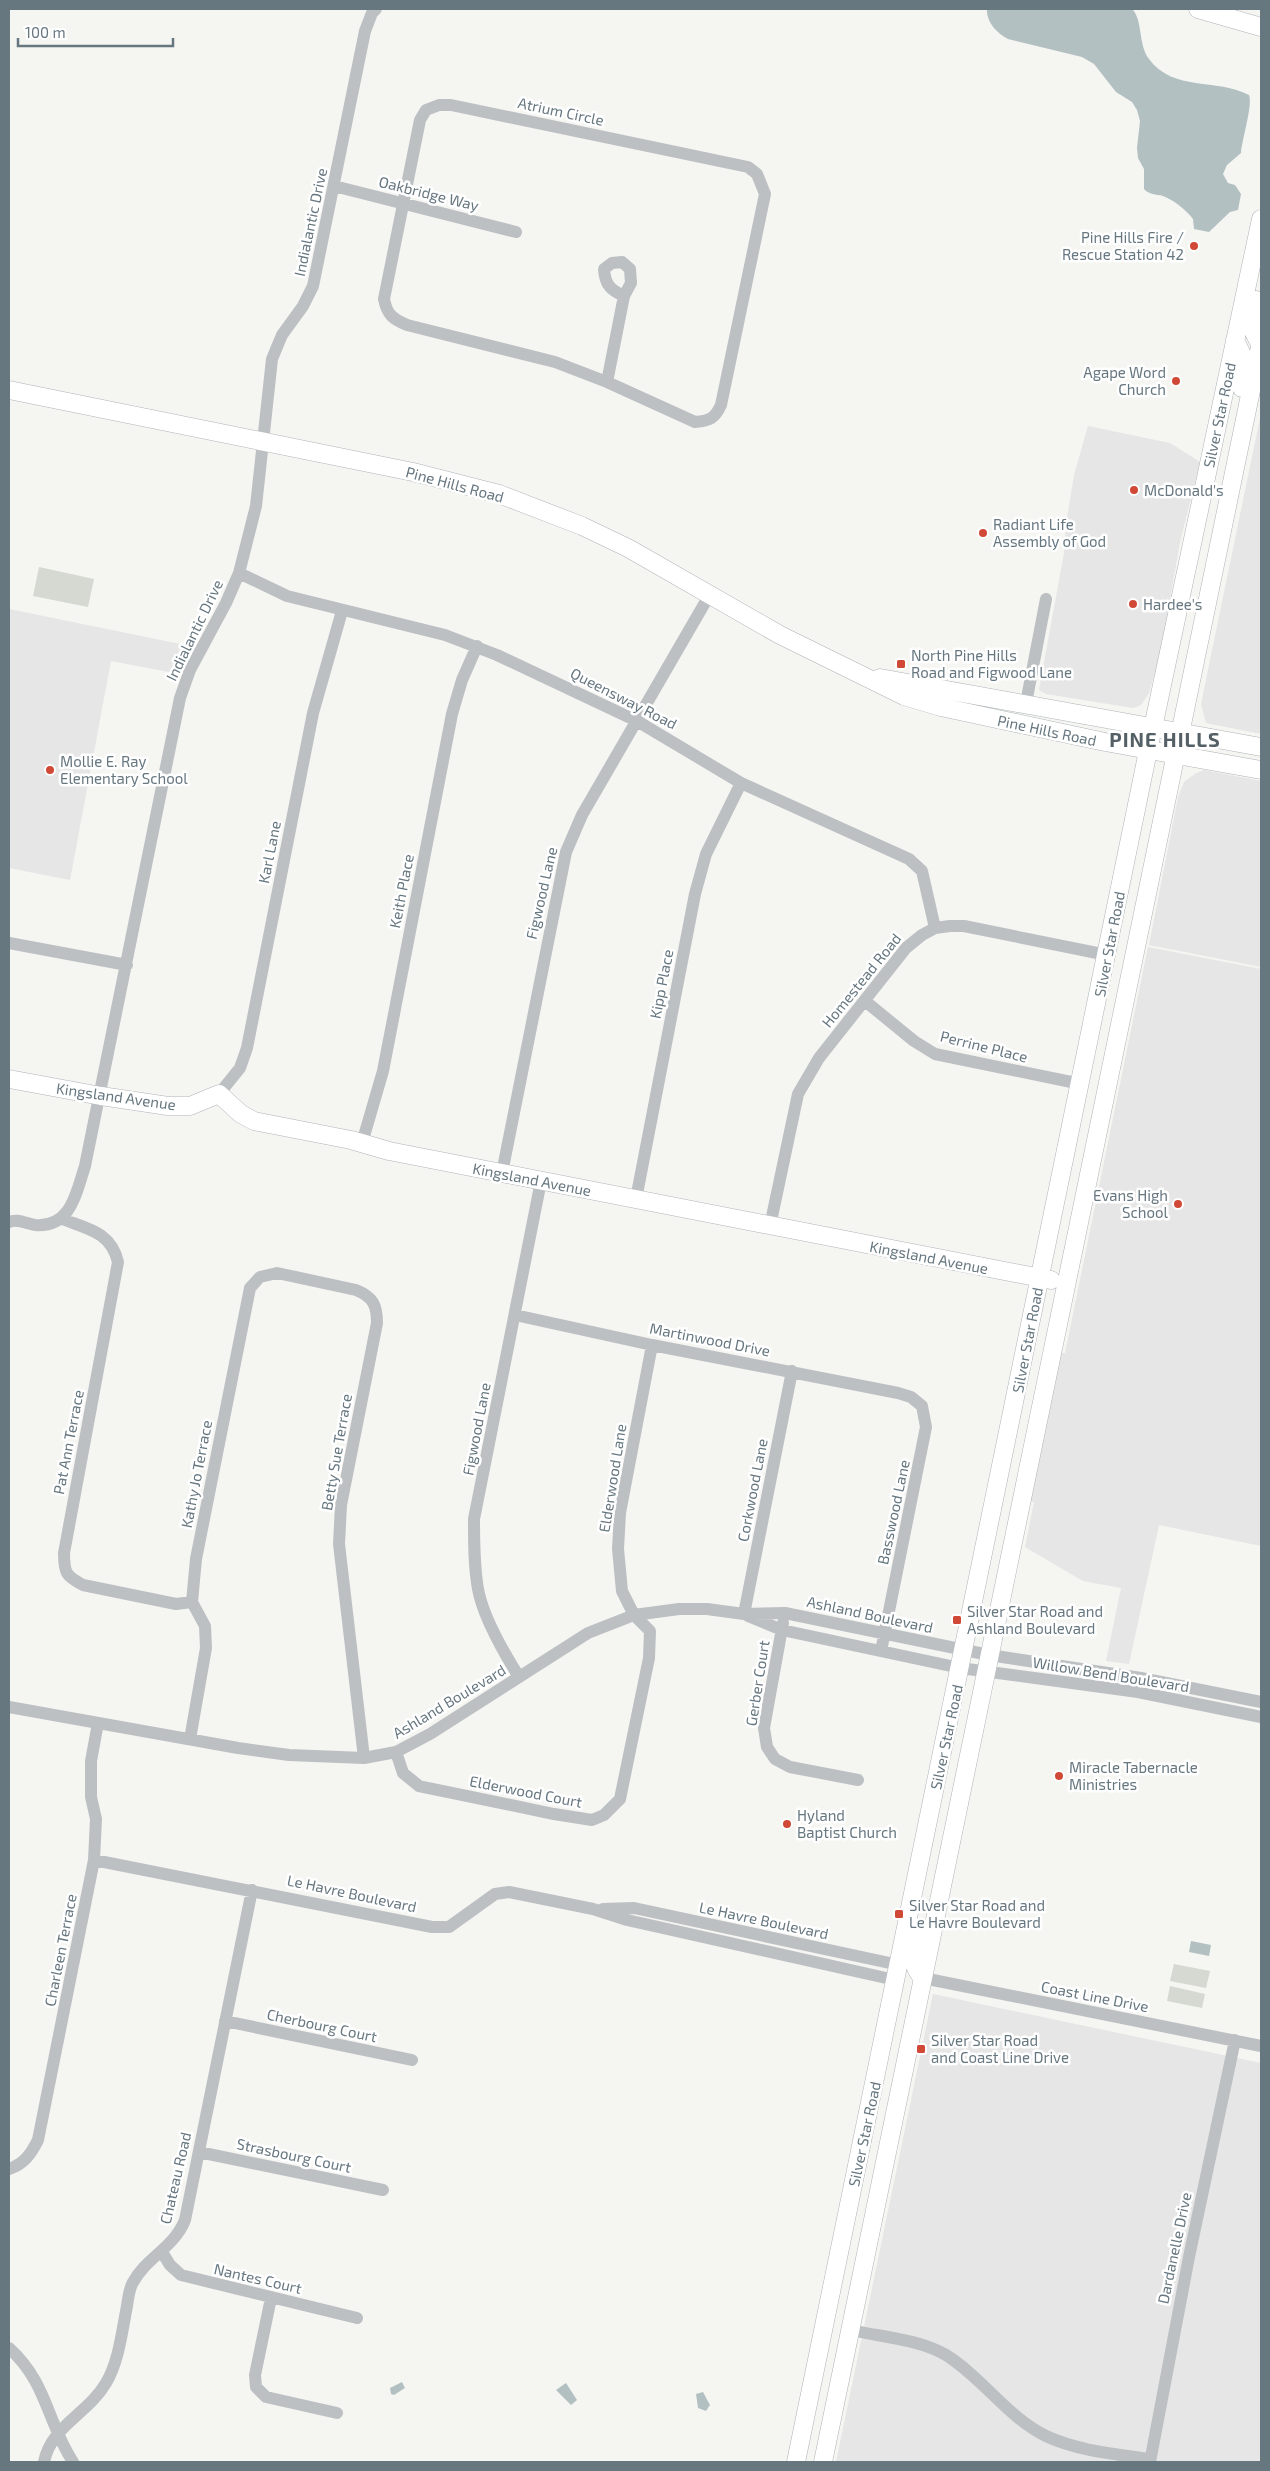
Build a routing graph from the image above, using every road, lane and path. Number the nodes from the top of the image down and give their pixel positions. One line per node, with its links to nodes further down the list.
1 (376, 9): 4 (street, Indialantic Drive)
2 (1198, 9): 3 (main road)
3 (1261, 27)
4 (334, 186): 5 (street, Oakbridge Way); 14 (street, Indialantic Drive)
5 (404, 204): 7 (street, Oakbridge Way); 12 (street, Atrium Circle); 12 (street, Atrium Circle)
6 (1261, 219): 10 (main road, Silver Star Road)
7 (516, 232)
8 (1261, 272): 11 (main road)
9 (624, 296): 12 (street)
10 (1235, 340): 15 (main road); 24 (main road, Silver Star Road)
11 (1261, 343): 15 (main road, Silver Star Road)
12 (607, 382)
13 (9, 390): 14 (main road, Pine Hills Road)
14 (264, 442): 16 (street, Indialantic Drive); 17 (main road, Pine Hills Road)
15 (1223, 531): 25 (main road, Silver Star Road)
16 (239, 573): 19 (street, Queensway Road); 35 (street, Indialantic Drive)
17 (710, 594): 21 (main road, Pine Hills Road); 23 (street, Figwood Lane)
18 (1046, 599): 22 (street)
19 (342, 611): 20 (street, Queensway Road); 40 (street, Karl Lane)
20 (477, 646): 23 (street, Queensway Road); 42 (street, Keith Place)
21 (868, 676): 22 (main road, Pine Hills Road); 27 (main road, Pine Hills Road)
22 (1026, 703): 24 (main road, Pine Hills Road)
23 (638, 721): 30 (street, Queensway Road); 43 (street, Figwood Lane)
24 (1153, 727): 25 (main road, Pine Hills Road); 27 (main road, Silver Star Road)
25 (1181, 732): 26 (main road, Pine Hills Road); 28 (main road, Silver Star Road)
26 (1261, 747)
27 (1148, 751): 28 (main road, Pine Hills Road); 31 (main road, Silver Star Road)
28 (1175, 755): 29 (main road, Pine Hills Road); 36 (main road, Silver Star Road)
29 (1261, 770)
30 (741, 783): 32 (street, Queensway Road); 45 (street, Kipp Place)
31 (1132, 829): 34 (main road, Silver Star Road); 36 (main road)
32 (936, 928): 34 (street, Homestead Road); 37 (street, Homestead Road)
33 (9, 943): 35 (street)
34 (1107, 955): 39 (main road, Silver Star Road)
35 (127, 965): 41 (street, Indialantic Drive)
36 (1125, 999): 51 (main road, Silver Star Road)
37 (865, 1001): 39 (street, Perrine Place); 48 (street, Homestead Road)
38 (9, 1078): 41 (main road, Kingsland Avenue)
39 (1081, 1084): 49 (main road, Silver Star Road)
40 (219, 1094): 41 (main road, Kingsland Avenue); 42 (main road, Kingsland Avenue)
41 (101, 1096): 46 (street, Indialantic Drive)
42 (362, 1143): 43 (main road, Kingsland Avenue)
43 (502, 1173): 44 (main road, Kingsland Avenue)
44 (541, 1181): 45 (main road, Kingsland Avenue); 52 (street, Figwood Lane)
45 (636, 1199): 48 (main road, Kingsland Avenue)
46 (62, 1219): 47 (street); 56 (street, Pat Ann Terrace)
47 (9, 1222)
48 (770, 1226): 49 (main road, Kingsland Avenue)
49 (1039, 1278): 51 (main road, Kingsland Avenue); 62 (main road, Silver Star Road)
50 (319, 1281): 56 (street, Kathy Jo Terrace); 74 (street, Betty Sue Terrace)
51 (1066, 1283): 64 (main road, Silver Star Road)
52 (515, 1315): 53 (street, Martinwood Drive); 67 (street, Figwood Lane)
53 (652, 1345): 54 (street, Martinwood Drive); 59 (street, Elderwood Lane)
54 (792, 1371): 55 (street, Martinwood Drive); 58 (street, Corkwood Lane)
55 (898, 1393): 61 (street, Basswood Lane)
56 (192, 1602): 72 (street)
57 (785, 1613): 58 (street, Ashland Boulevard); 60 (street, Gerber Court); 61 (street, Ashland Boulevard)
58 (744, 1614): 59 (street, Ashland Boulevard); 60 (street, Ashland Boulevard)
59 (634, 1615): 67 (street, Ashland Boulevard); 73 (street, Elderwood Court)
60 (782, 1630): 63 (street, Ashland Boulevard); 76 (street, Gerber Court)
61 (884, 1633): 62 (street, Ashland Boulevard); 63 (street, Basswood Lane)
62 (964, 1650): 64 (street, Ashland Boulevard); 65 (main road, Silver Star Road)
63 (881, 1651): 65 (street, Ashland Boulevard)
64 (989, 1655): 66 (main road, Silver Star Road); 68 (street, Willow Bend Boulevard)
65 (960, 1668): 66 (street, Ashland Boulevard); 75 (main road, Silver Star Road)
66 (986, 1672): 70 (street, Willow Bend Boulevard); 80 (main road, Silver Star Road)
67 (519, 1678): 73 (street, Ashland Boulevard)
68 (1261, 1702)
69 (9, 1707): 71 (street, Ashland Boulevard)
70 (1261, 1717)
71 (98, 1723): 72 (street, Ashland Boulevard); 77 (street, Charleen Terrace)
72 (190, 1739): 74 (street, Ashland Boulevard)
73 (396, 1752): 74 (street, Ashland Boulevard)
74 (364, 1758)
75 (938, 1776): 79 (main road, Silver Star Road); 80 (main road)
76 (858, 1780)
77 (94, 1860): 78 (street, Le Havre Boulevard); 88 (street, Charleen Terrace)
78 (252, 1890): 79 (street, Le Havre Boulevard); 81 (street, Chateau Road)
79 (897, 1972): 85 (main road, Silver Star Road); 86 (main road)
80 (923, 1978): 82 (street, Coast Line Drive); 86 (main road, Silver Star Road)
81 (226, 2021): 84 (street, Cherbourg Court); 87 (street, Chateau Road)
82 (1234, 2040): 83 (street, Coast Line Drive); 98 (street, Dardanelle Drive)
83 (1261, 2046)
84 (412, 2060)
85 (868, 2110): 93 (main road, Silver Star Road); 94 (main road)
86 (894, 2120): 94 (main road, Silver Star Road)
87 (199, 2152): 89 (street, Strasbourg Court); 90 (street, Chateau Road)
88 (9, 2169)
89 (383, 2190)
90 (162, 2252): 91 (street, Nantes Court); 97 (street, Chateau Road)
91 (271, 2298): 92 (street, Nantes Court); 96 (street)
92 (357, 2318)
93 (824, 2328): 101 (main road, Silver Star Road); 102 (main road)
94 (851, 2330): 98 (street); 103 (main road, Silver Star Road)
95 (9, 2348): 97 (street)
96 (337, 2413)
97 (57, 2432): 99 (street, Chateau Road); 100 (street)
98 (1150, 2461)
99 (44, 2462)
100 (73, 2462)
101 (796, 2462)
102 (815, 2462)
103 (823, 2462)

